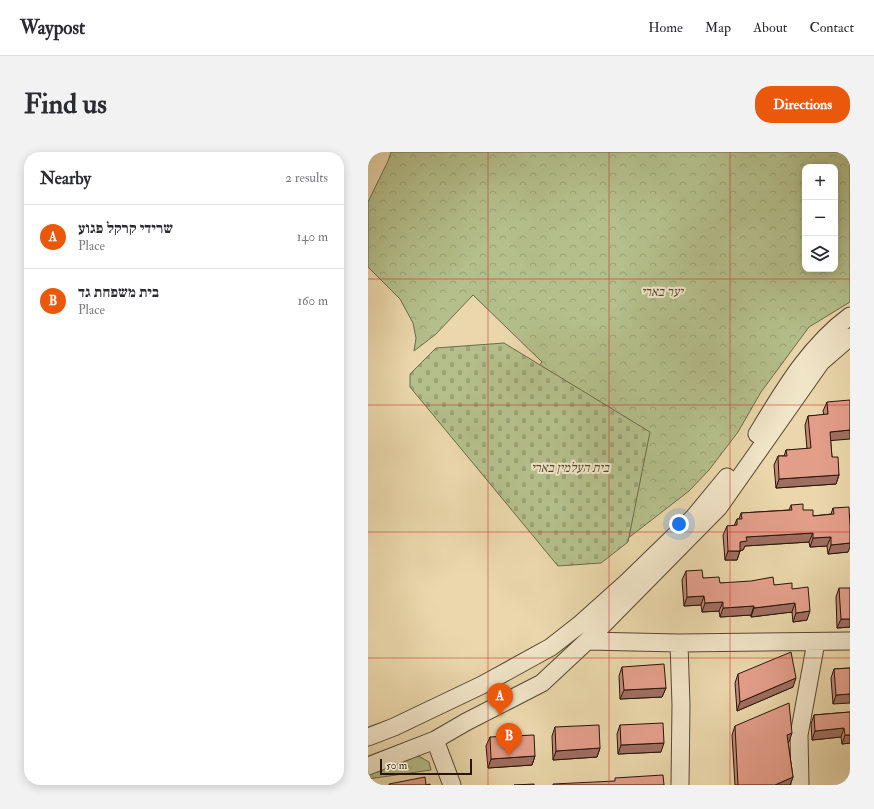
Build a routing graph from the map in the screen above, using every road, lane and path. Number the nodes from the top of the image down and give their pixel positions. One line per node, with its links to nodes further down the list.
1 (850, 316): 7 (street)
2 (850, 337): 3 (street)
3 (587, 640): 6 (street); 8 (street)
4 (850, 641): 5 (street)
5 (816, 642): 6 (street); 12 (street)
6 (679, 643): 11 (street)
7 (368, 737)
8 (435, 740): 9 (street); 10 (street)
9 (368, 766)
10 (452, 785)
11 (680, 785)
12 (800, 785)

